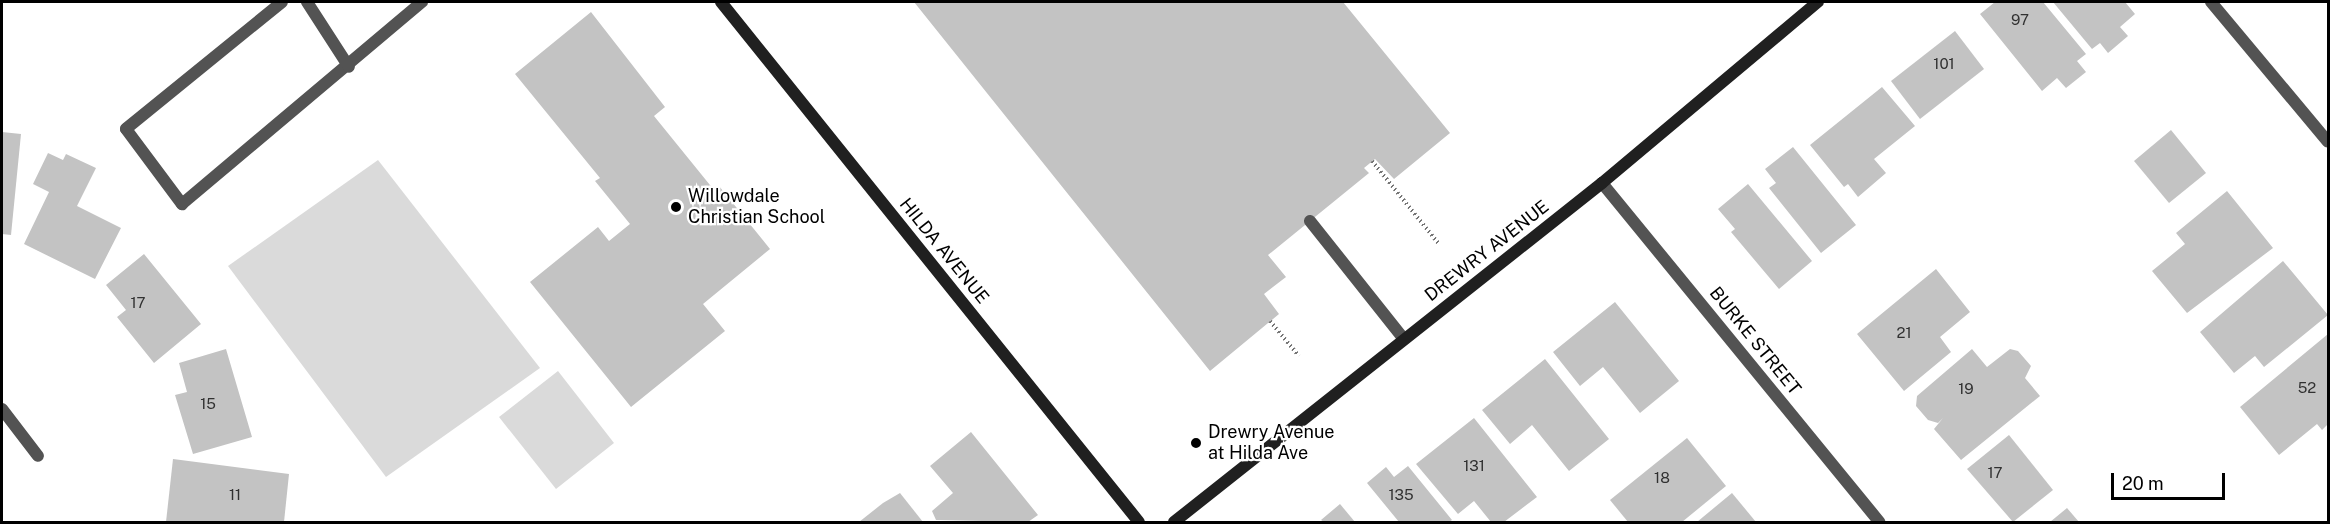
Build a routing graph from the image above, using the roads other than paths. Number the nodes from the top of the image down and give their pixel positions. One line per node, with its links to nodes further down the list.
1 (282, 2): 7 (street)
2 (307, 2): 7 (street)
3 (422, 2): 7 (street)
4 (721, 2): 14 (street, HILDA AVENUE)
5 (1818, 2): 9 (street, DREWRY AVENUE)
6 (2211, 2): 8 (street)
7 (349, 67)
8 (2328, 142)
9 (1602, 183): 11 (street, DREWRY AVENUE); 16 (street, BURKE STREET)
10 (1310, 221): 11 (street)
11 (1404, 339): 15 (street, DREWRY AVENUE)
12 (2, 409): 13 (street)
13 (38, 456)
14 (1139, 522)
15 (1174, 522)
16 (1879, 522)

